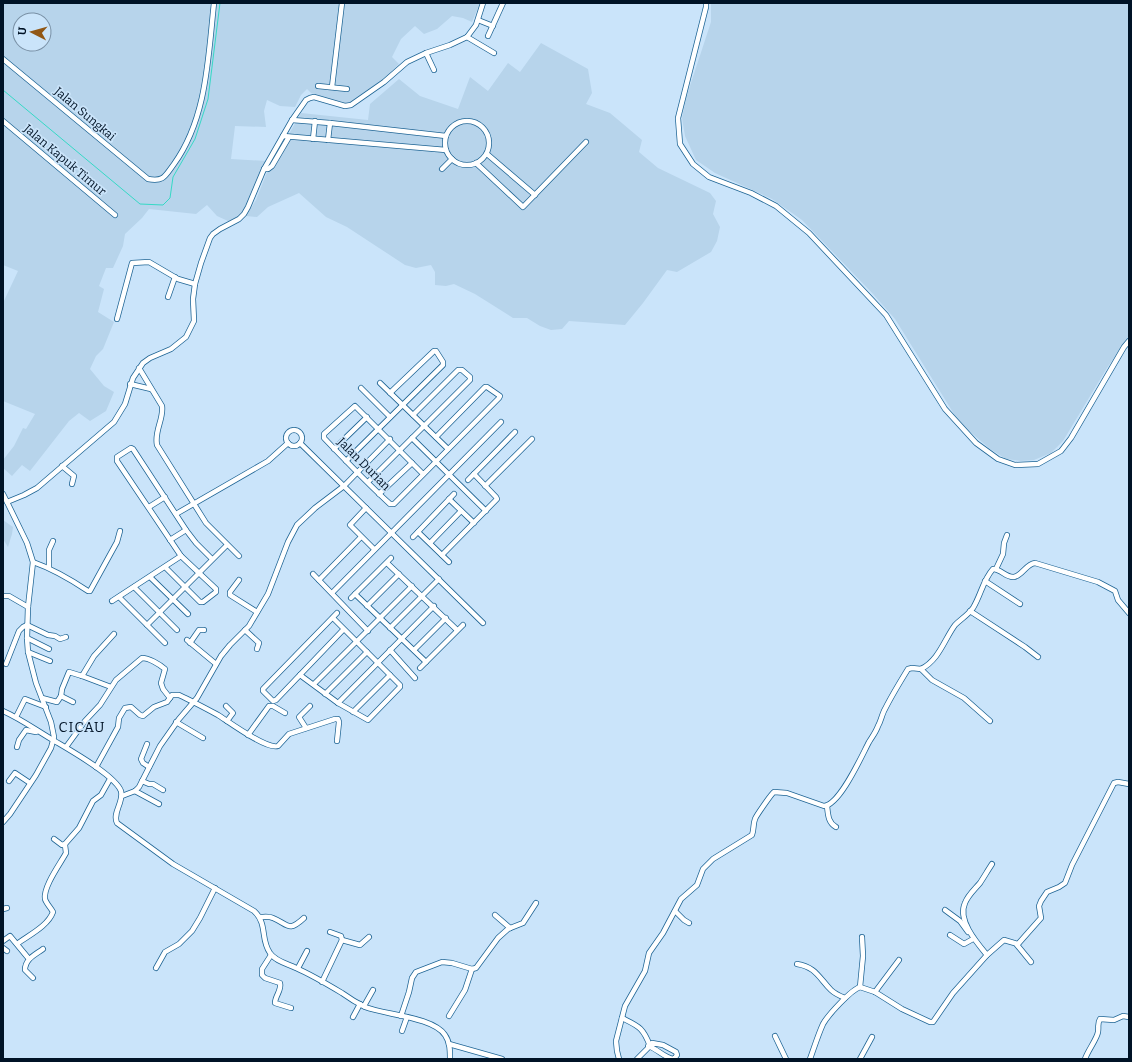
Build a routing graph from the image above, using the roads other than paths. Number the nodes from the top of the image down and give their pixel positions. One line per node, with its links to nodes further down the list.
1 (214, 3): 12 (street, Jalan Sungkai)
2 (342, 3): 15 (street)
3 (483, 3): 6 (street)
4 (503, 3): 7 (street)
5 (706, 3): 39 (street)
6 (478, 20): 7 (street); 9 (street)
7 (493, 26): 8 (street)
8 (488, 36)
9 (467, 37): 10 (street); 11 (street)
10 (426, 53): 13 (street); 17 (street)
11 (494, 53)
12 (3, 59)
13 (434, 70)
14 (318, 86): 15 (street)
15 (332, 87): 16 (street)
16 (346, 89)
17 (292, 120): 19 (street); 21 (street)
18 (3, 121): 34 (street, Jalan Kapuk Timur)
19 (314, 121): 20 (street); 24 (street)
20 (330, 123): 22 (street); 25 (street)
21 (283, 136): 23 (street); 31 (street)
22 (446, 136): 27 (street); 28 (street)
23 (289, 137): 24 (street); 31 (street)
24 (314, 139): 25 (street)
25 (328, 140): 27 (street)
26 (586, 142): 33 (street)
27 (446, 150): 29 (street)
28 (486, 154): 30 (street); 33 (street)
29 (452, 159): 30 (street); 32 (street)
30 (476, 163): 33 (street)
31 (264, 169): 36 (street)
32 (442, 169)
33 (535, 195)
34 (115, 215)
35 (175, 277): 36 (street); 37 (street); 38 (street)
36 (195, 284): 40 (street)
37 (168, 297)
38 (117, 319)
39 (1129, 341)
40 (139, 368): 42 (street); 44 (street)
41 (380, 383): 45 (street)
42 (130, 384): 44 (street); 66 (street)
43 (361, 388): 49 (street)
44 (151, 389): 82 (street)
45 (390, 392): 46 (street); 46 (street)
46 (402, 405): 47 (street); 49 (street)
47 (413, 415): 51 (street); 51 (street)
48 (367, 417): 52 (street); 60 (street); 60 (street, Jalan Durian)
49 (390, 417): 52 (street)
50 (501, 422): 69 (street)
51 (424, 425): 54 (street); 55 (street)
52 (379, 429): 57 (street); 63 (street)
53 (515, 432): 70 (street)
54 (436, 437): 61 (street); 61 (street)
55 (412, 438): 62 (street); 64 (street)
56 (532, 439): 75 (street)
57 (390, 440): 62 (street); 67 (street)
58 (300, 442): 59 (street); 59 (street); 74 (street)
59 (288, 443): 82 (street)
60 (334, 448): 63 (street, Jalan Durian)
61 (448, 449): 64 (street)
62 (400, 450): 65 (street); 72 (street)
63 (346, 461): 67 (street, Jalan Durian)
64 (436, 461): 68 (street); 69 (street)
65 (412, 462): 68 (street); 77 (street)
66 (62, 466): 73 (street); 81 (street)
67 (358, 472): 72 (street, Jalan Durian); 74 (street)
68 (423, 474): 77 (street, Jalan Durian)
69 (449, 474): 85 (street); 91 (street)
70 (474, 474): 71 (street); 75 (street)
71 (468, 480)
72 (368, 482): 77 (street, Jalan Durian)
73 (72, 484)
74 (344, 486): 84 (street); 137 (street)
75 (485, 486): 85 (street)
76 (3, 494): 81 (street)
77 (379, 494)
78 (454, 494): 80 (street)
79 (165, 497): 83 (street); 83 (street); 87 (street)
80 (449, 499): 86 (street); 92 (street)
81 (7, 502): 106 (street)
82 (193, 503): 87 (street); 99 (street)
83 (149, 508): 96 (street)
84 (366, 508): 91 (street); 94 (street)
85 (486, 510): 88 (street)
86 (461, 511): 88 (street); 98 (street)
87 (176, 514): 89 (street)
88 (474, 523): 101 (street)
89 (186, 530): 96 (street); 105 (street)
90 (120, 531): 109 (street)
91 (391, 532): 100 (street); 118 (street)
92 (418, 532): 95 (street); 98 (street)
93 (1007, 535): 111 (street)
94 (361, 537): 100 (street); 117 (street)
95 (413, 537)
96 (170, 540): 102 (street)
97 (53, 541): 109 (street)
98 (430, 544): 101 (street)
99 (227, 545): 103 (street); 105 (street)
100 (374, 549): 123 (street)
101 (442, 555): 107 (street)
102 (181, 556): 110 (street); 112 (street)
103 (238, 556)
104 (391, 558): 108 (street)
105 (212, 559): 112 (street)
106 (33, 562): 109 (street); 134 (street)
107 (449, 562)
108 (386, 563): 114 (street); 124 (street)
109 (49, 567)
110 (165, 567): 115 (street); 120 (street)
111 (996, 569): 119 (street); 139 (street)
112 (198, 573): 120 (street); 120 (street)
113 (313, 574): 117 (street)
114 (399, 574): 121 (street); 132 (street)
115 (150, 577): 122 (street); 129 (street)
116 (239, 580): 137 (street)
117 (319, 580): 123 (street)
118 (438, 580): 126 (street); 144 (street)
119 (985, 581): 131 (street); 135 (street)
120 (185, 586): 129 (street)
121 (412, 586): 126 (street); 143 (street)
122 (134, 587): 127 (street); 136 (street)
123 (332, 593): 154 (street)
124 (356, 594): 128 (street); 132 (street)
125 (3, 596): 134 (street)
126 (423, 596): 133 (street); 148 (street)
127 (119, 597): 130 (street); 146 (street)
128 (351, 598)
129 (172, 599): 136 (street); 140 (street)
130 (112, 601)
131 (1020, 604)
132 (367, 606): 143 (street)
133 (434, 606): 142 (street); 158 (street)
134 (28, 607): 145 (street)
135 (970, 611): 167 (street); 174 (street)
136 (160, 612): 146 (street); 149 (street)
137 (257, 612): 151 (street)
138 (337, 613): 141 (street)
139 (1129, 613)
140 (188, 614)
141 (332, 618): 152 (street); 175 (street)
142 (446, 618): 153 (street); 164 (street)
143 (380, 619): 148 (street); 154 (street)
144 (483, 623)
145 (27, 625): 156 (street); 157 (street); 171 (street)
146 (147, 625): 160 (street)
147 (463, 625): 153 (street)
148 (390, 628): 158 (street)
149 (177, 630)
150 (204, 630): 172 (street)
151 (245, 630): 162 (street); 172 (street)
152 (344, 630): 159 (street); 175 (street)
153 (457, 630): 170 (street)
154 (368, 631): 159 (street)
155 (114, 634): 177 (street)
156 (66, 636)
157 (27, 638): 161 (street); 165 (street)
158 (401, 638): 163 (street); 164 (street)
159 (356, 641): 166 (street); 179 (street)
160 (165, 643)
161 (49, 649)
162 (257, 649)
163 (390, 650): 169 (street); 178 (street)
164 (414, 650): 170 (street)
165 (28, 652): 168 (street); 183 (street)
166 (367, 652): 169 (street); 181 (street)
167 (1038, 657)
168 (50, 661)
169 (378, 662): 176 (street); 187 (street)
170 (426, 662): 173 (street)
171 (6, 664)
172 (216, 664): 186 (street)
173 (420, 668)
174 (921, 669): 196 (street); 218 (street)
175 (300, 675): 179 (street)
176 (390, 675): 192 (street); 192 (street)
177 (82, 676): 180 (street); 182 (street)
178 (415, 678)
179 (314, 684): 181 (street)
180 (111, 687): 184 (street); 205 (street)
181 (325, 694): 187 (street)
182 (62, 696): 183 (street); 185 (street)
183 (42, 698): 190 (street)
184 (170, 698): 186 (street); 207 (street)
185 (73, 702)
186 (194, 703): 195 (street); 197 (street)
187 (338, 703): 192 (street)
188 (226, 706): 195 (street)
189 (310, 706): 198 (street)
190 (46, 708): 194 (street); 202 (street)
191 (3, 711): 194 (street)
192 (353, 712)
193 (285, 713): 200 (street)
194 (16, 717): 199 (street)
195 (227, 721): 200 (street)
196 (990, 721)
197 (176, 722): 201 (street); 208 (street)
198 (306, 728): 200 (street); 203 (street)
199 (42, 733): 202 (street); 206 (street)
200 (248, 735)
201 (203, 738)
202 (54, 740): 205 (street); 212 (street)
203 (337, 741)
204 (147, 744): 208 (street)
205 (66, 747): 207 (street)
206 (17, 748)
207 (96, 767): 209 (street)
208 (149, 767): 211 (street)
209 (110, 779): 216 (street); 222 (street)
210 (9, 781): 212 (street)
211 (142, 781): 214 (street); 215 (street)
212 (30, 783): 219 (street)
213 (1129, 784): 241 (street)
214 (163, 790)
215 (135, 791): 216 (street); 217 (street)
216 (122, 796): 224 (street)
217 (159, 804)
218 (826, 806): 220 (street); 227 (street)
219 (3, 822)
220 (836, 827)
221 (54, 839): 222 (street)
222 (64, 845): 240 (street)
223 (992, 864): 237 (street)
224 (215, 888): 229 (street); 250 (street)
225 (536, 903): 232 (street)
226 (945, 910): 237 (street)
227 (675, 911): 231 (street); 266 (street)
228 (495, 915): 232 (street)
229 (260, 917): 230 (street); 244 (street)
230 (304, 918)
231 (689, 922)
232 (510, 928): 252 (street)
233 (330, 932): 238 (street)
234 (950, 935): 237 (street)
235 (369, 937): 238 (street)
236 (862, 937): 255 (street)
237 (973, 938): 245 (street)
238 (342, 940): 254 (street)
239 (3, 942): 240 (street)
240 (17, 944): 246 (street)
241 (1017, 945): 245 (street); 248 (street)
242 (43, 949): 246 (street)
243 (307, 951): 251 (street)
244 (271, 955): 251 (street); 260 (street)
245 (987, 955): 257 (street)
246 (29, 959): 253 (street)
247 (899, 960): 257 (street)
248 (1031, 962)
249 (797, 964): 258 (street)
250 (156, 968)
251 (298, 968): 254 (street)
252 (472, 968): 261 (street); 262 (street)
253 (33, 978)
254 (322, 982): 259 (street)
255 (860, 987): 257 (street); 258 (street)
256 (373, 990): 259 (street)
257 (875, 992)
258 (845, 998): 277 (street)
259 (362, 1005): 261 (street); 263 (street)
260 (291, 1008)
261 (401, 1016): 265 (street)
262 (449, 1016)
263 (353, 1017)
264 (1129, 1017): 279 (street)
265 (407, 1018): 267 (street); 270 (street)
266 (622, 1018): 271 (street); 274 (street)
267 (402, 1031)
268 (775, 1036): 276 (street)
269 (872, 1037): 278 (street)
270 (449, 1044): 272 (street); 273 (street)
271 (649, 1046): 271 (street); 275 (street)
272 (450, 1059)
273 (502, 1059)
274 (619, 1059)
275 (637, 1059)
276 (786, 1059)
277 (810, 1059)
278 (860, 1059)
279 (1085, 1059)

